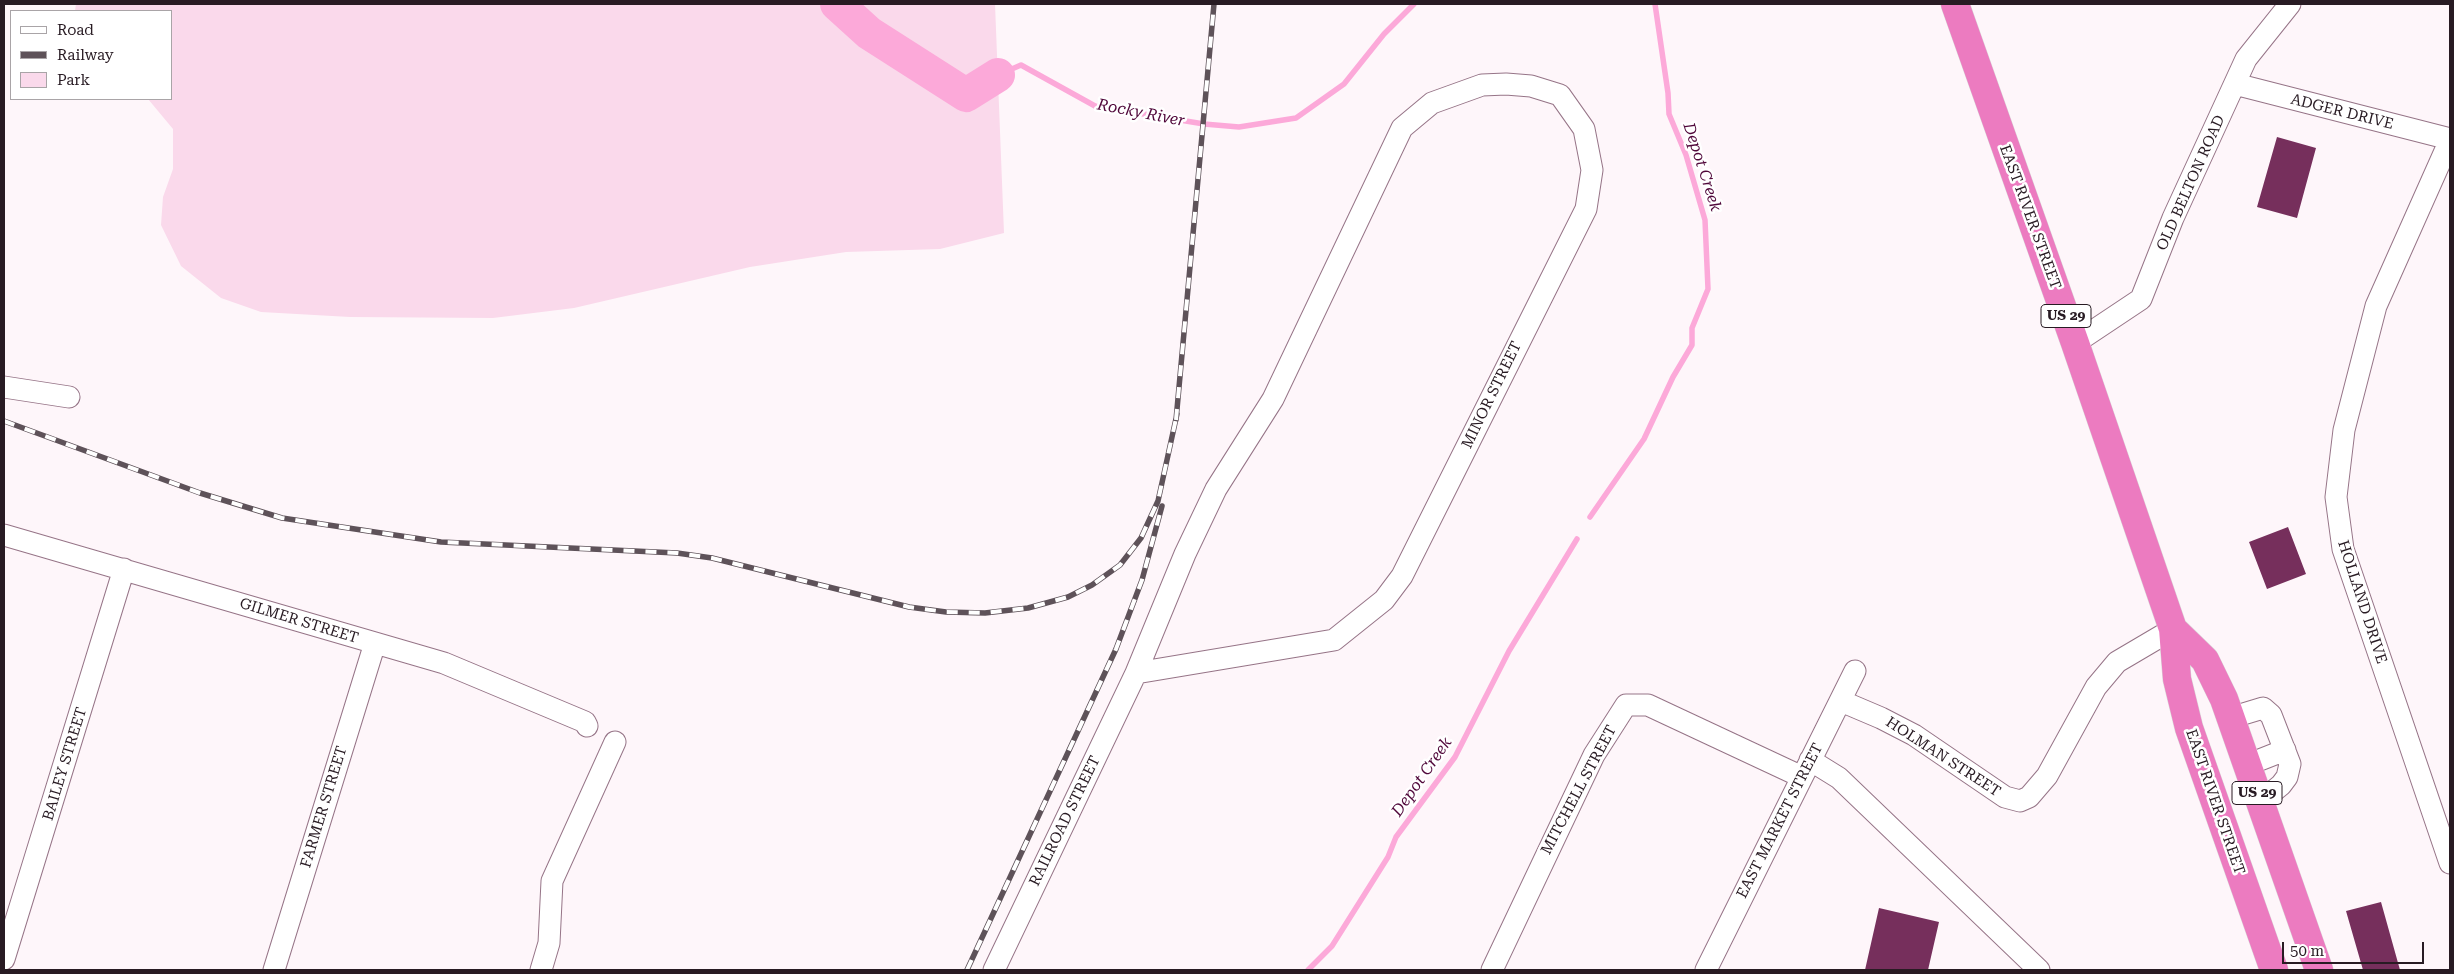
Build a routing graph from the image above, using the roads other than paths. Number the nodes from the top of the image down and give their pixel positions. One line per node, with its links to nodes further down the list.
1 (1955, 4): 5 (highway, EAST RIVER STREET / US 29)
2 (2290, 4): 3 (street, OLD BELTON ROAD)
3 (2235, 84): 4 (street, ADGER DRIVE); 5 (street, OLD BELTON ROAD)
4 (2450, 139): 22 (street, HOLLAND DRIVE)
5 (2075, 343): 10 (highway, EAST RIVER STREET / US 29)
6 (4, 387): 7 (street)
7 (69, 397)
8 (4, 535): 9 (street, GILMER STREET)
9 (124, 569): 11 (street, GILMER STREET); 23 (street, BAILEY STREET)
10 (2173, 629): 14 (street, HOLMAN STREET); 15 (highway, EAST RIVER STREET / US 29); 30 (highway, EAST RIVER STREET / US 29)
11 (374, 643): 16 (street, GILMER STREET); 24 (street, FARMER STREET)
12 (1855, 671): 14 (street, EAST MARKET STREET)
13 (1136, 673): 13 (street, MINOR STREET); 26 (street, RAILROAD STREET)
14 (1841, 701): 20 (street, EAST MARKET STREET)
15 (2230, 718): 18 (street); 19 (highway, EAST RIVER STREET / US 29)
16 (587, 726)
17 (616, 742): 25 (street)
18 (2285, 750): 19 (street); 21 (street)
19 (2247, 765): 21 (highway, EAST RIVER STREET / US 29)
20 (1806, 769): 27 (street, MITCHELL STREET); 28 (street, EAST MARKET STREET); 29 (street)
21 (2260, 802): 31 (highway, EAST RIVER STREET / US 29)
22 (2450, 863)
23 (4, 959)
24 (274, 970)
25 (541, 970)
26 (994, 970)
27 (1492, 970)
28 (1706, 970)
29 (2039, 970)
30 (2274, 970)
31 (2319, 970)

